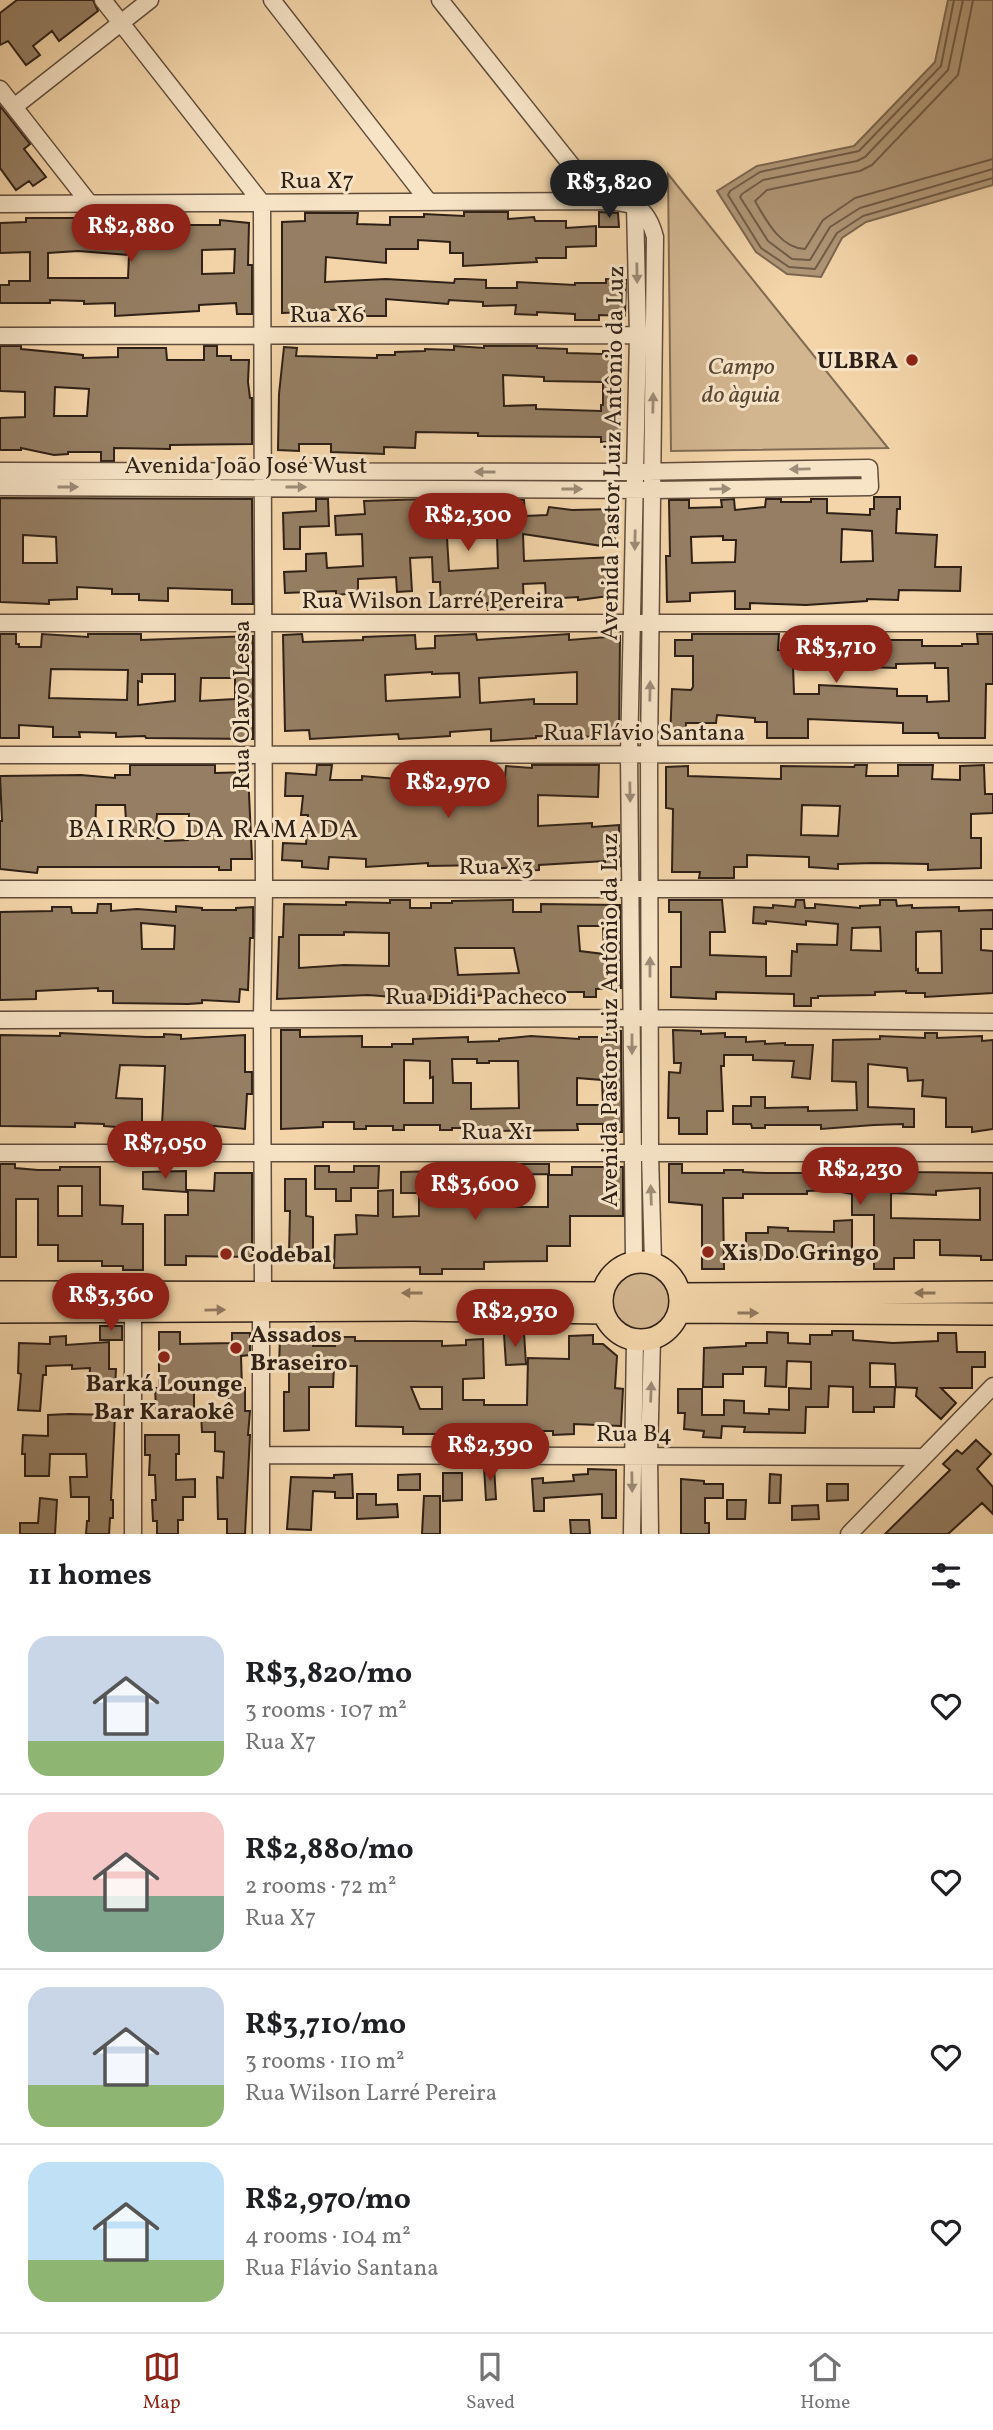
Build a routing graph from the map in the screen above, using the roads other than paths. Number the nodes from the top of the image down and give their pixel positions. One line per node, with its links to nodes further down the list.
1 (103, 0): 5 (street)
2 (150, 0): 5 (street)
3 (272, 0): 9 (street)
4 (440, 0): 8 (street)
5 (121, 23): 7 (street); 10 (street)
6 (0, 89): 7 (street)
7 (14, 107): 12 (street)
8 (600, 201): 9 (street, Rua X7); 13 (street, Rua X7)
9 (429, 202): 10 (street, Rua X7)
10 (262, 203): 12 (street, Rua X7); 16 (street, Rua Olavo Lessa)
11 (0, 204): 12 (street, Rua X7)
12 (90, 204)
13 (635, 205): 14 (street, Avenida Pastor Luiz Antônio da Luz)
14 (646, 335): 16 (street, Rua X6); 18 (street, Avenida Pastor Luiz Antônio da Luz)
15 (0, 336): 16 (street, Rua X6)
16 (262, 337): 19 (street, Rua Olavo Lessa)
17 (0, 471): 19 (street, Avenida João José Wust)
18 (643, 472): 19 (street, Avenida João José Wust, one-way to 19); 21 (street, Avenida Pastor Luiz Antônio da Luz); 21 (street, Avenida João José Wust, one-way to 18)
19 (262, 479): 20 (street, Avenida João José Wust, one-way to 19); 21 (street, Avenida João José Wust, one-way to 21); 23 (street, Rua Olavo Lessa)
20 (0, 487)
21 (644, 490): 24 (street, Avenida Pastor Luiz Antônio da Luz, one-way to 24); 26 (street, Avenida Pastor Luiz Antônio da Luz)
22 (0, 623): 23 (street, Rua Wilson Larré Pereira)
23 (263, 623): 24 (street, Rua Wilson Larré Pereira); 29 (street, Rua Olavo Lessa)
24 (633, 623): 26 (street, Rua Wilson Larré Pereira); 30 (street, Avenida Pastor Luiz Antônio da Luz)
25 (993, 623): 26 (street, Rua Wilson Larré Pereira)
26 (651, 624): 31 (street, Avenida Pastor Luiz Antônio da Luz, one-way to 26)
27 (993, 754): 31 (street, Rua Flávio Santana)
28 (0, 755): 29 (street, Rua Flávio Santana)
29 (264, 755): 30 (street, Rua Flávio Santana); 35 (street, Rua Olavo Lessa)
30 (629, 755): 31 (street, Rua Flávio Santana); 32 (street, Avenida Pastor Luiz Antônio da Luz, one-way to 32)
31 (649, 755): 33 (street, Avenida Pastor Luiz Antônio da Luz)
32 (631, 888): 33 (street, Rua X3); 35 (street, Rua X3); 38 (street, Avenida Pastor Luiz Antônio da Luz)
33 (650, 888): 36 (street, Rua X3); 40 (street, Avenida Pastor Luiz Antônio da Luz, one-way to 33)
34 (0, 889): 35 (street, Rua X3)
35 (264, 889): 37 (street, Rua Olavo Lessa)
36 (993, 889)
37 (262, 1018): 38 (street, Rua Didi Pacheco); 39 (street, Rua Didi Pacheco); 44 (street, Rua Olavo Lessa)
38 (632, 1018): 40 (street, Rua Didi Pacheco); 45 (street, Avenida Pastor Luiz Antônio da Luz, one-way to 45)
39 (0, 1020)
40 (650, 1020): 41 (street, Rua Didi Pacheco); 46 (street, Avenida Pastor Luiz Antônio da Luz)
41 (993, 1022)
42 (0, 1153): 44 (street, Rua X1)
43 (993, 1153): 46 (street, Rua X1)
44 (262, 1154): 45 (street, Rua X1); 50 (street, Rua Olavo Lessa)
45 (632, 1154): 46 (street, Rua X1); 47 (street, Avenida Pastor Luiz Antônio da Luz)
46 (650, 1154): 47 (street, Avenida Pastor Luiz Antônio da Luz, one-way to 46)
47 (644, 1263): 51 (main road); 52 (main road)
48 (0, 1292): 50 (main road)
49 (993, 1292): 52 (main road, one-way to 52)
50 (262, 1301): 51 (main road); 53 (main road, one-way to 50); 58 (street, Rua Olavo Lessa)
51 (603, 1303): 56 (main road)
52 (680, 1303): 55 (main road, one-way to 55); 56 (main road)
53 (133, 1311): 54 (main road); 62 (street)
54 (0, 1312)
55 (993, 1314)
56 (644, 1339): 59 (street); 60 (street, one-way to 56)
57 (993, 1386): 61 (street)
58 (262, 1455): 59 (street, Rua B4); 63 (street, Rua Olavo Lessa)
59 (632, 1455): 60 (street, Rua B4); 64 (street, one-way to 64)
60 (649, 1455): 61 (street, Rua B4); 65 (street)
61 (922, 1457): 66 (street)
62 (133, 1534)
63 (261, 1534)
64 (632, 1534)
65 (650, 1534)
66 (849, 1534)

